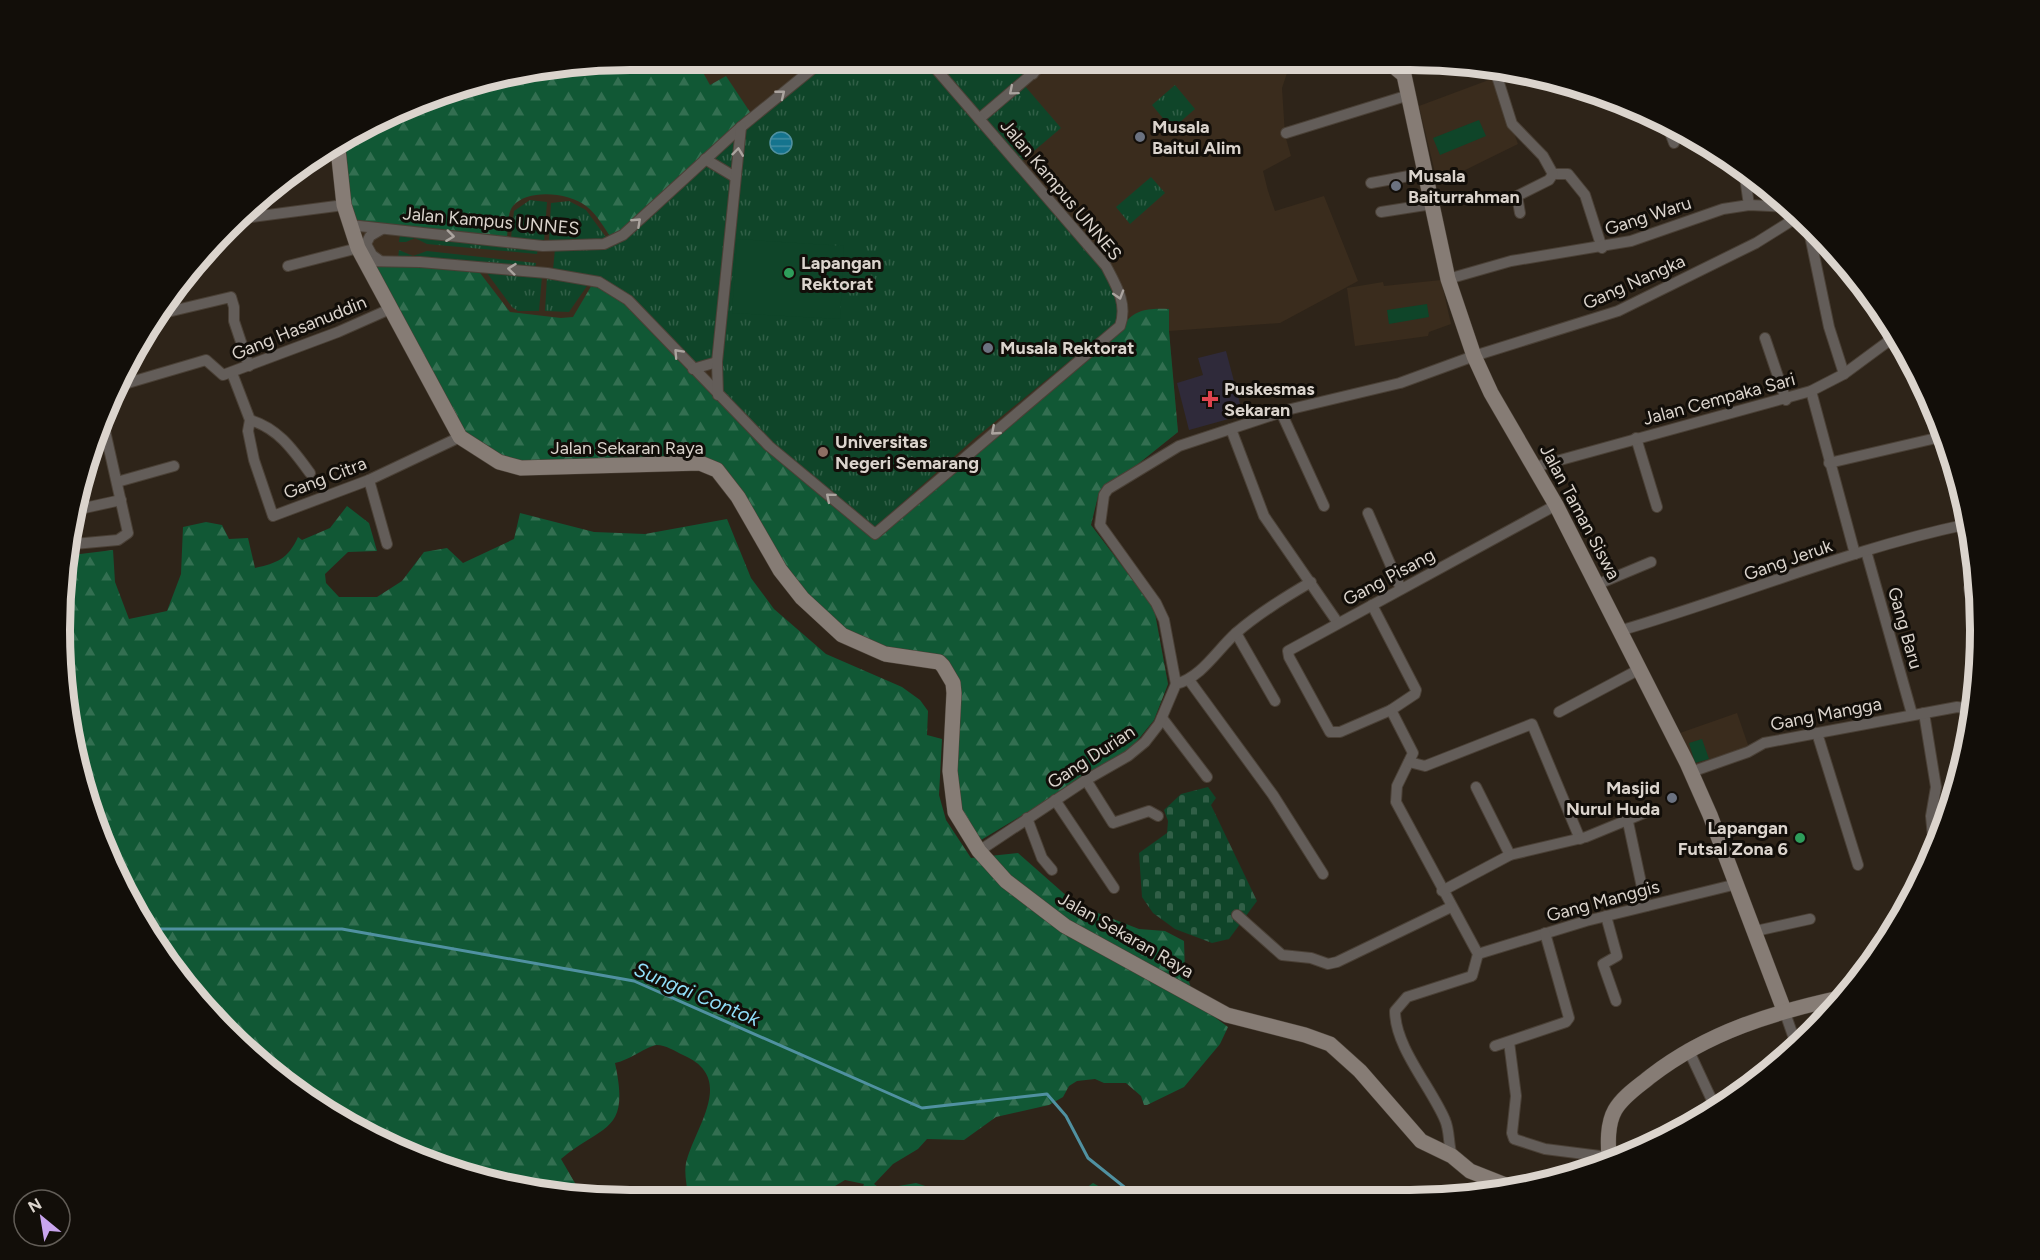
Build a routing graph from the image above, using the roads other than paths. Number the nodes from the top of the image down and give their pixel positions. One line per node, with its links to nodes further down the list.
1 (811, 70): 10 (street, Jalan Kampus UNNES, one-way to 1)
2 (937, 70): 9 (street, Jalan Kampus UNNES)
3 (1029, 70): 6 (street)
4 (1037, 70): 6 (street, Jalan Kampus UNNES)
5 (1398, 70): 8 (main road, Jalan Taman Siswa)
6 (1033, 74): 9 (street, Jalan Kampus UNNES, one-way to 9)
7 (1497, 77): 17 (street)
8 (1409, 94): 11 (street); 16 (main road, Jalan Taman Siswa)
9 (979, 119): 49 (street, Jalan Kampus UNNES, one-way to 49)
10 (741, 127): 15 (street, Jalan Kampus UNNES); 18 (street, one-way to 10)
11 (1286, 133)
12 (1671, 135): 13 (street)
13 (1674, 143)
14 (338, 152): 22 (main road)
15 (705, 159): 18 (street); 30 (street, Jalan Kampus UNNES, one-way to 15)
16 (1425, 173): 20 (street); 21 (main road, Jalan Taman Siswa)
17 (1553, 174): 26 (street); 32 (street)
18 (735, 177): 42 (street)
19 (1746, 182): 23 (street)
20 (1371, 183)
21 (1432, 204): 25 (street); 36 (main road, Jalan Taman Siswa)
22 (344, 205): 27 (street); 29 (main road)
23 (1749, 205): 24 (street, Gang Waru); 32 (street, Gang Waru)
24 (1776, 206)
25 (1381, 212)
26 (1520, 213)
27 (252, 217)
28 (1790, 220): 41 (street, Gang Nangka)
29 (350, 225): 30 (street, Jalan Kampus UNNES); 33 (main road)
30 (382, 229): 34 (street)
31 (1811, 239): 46 (street)
32 (1602, 248): 36 (street, Gang Waru)
33 (361, 254): 34 (street, Jalan Kampus UNNES); 35 (street, Jalan Kampus UNNES); 37 (main road)
34 (380, 260): 44 (street, Jalan Kampus UNNES, one-way to 34)
35 (288, 266)
36 (1448, 279): 41 (main road, Jalan Taman Siswa)
37 (390, 309): 43 (street, Gang Hasanuddin); 55 (main road)
38 (171, 311): 43 (street)
39 (1765, 338): 50 (street)
40 (1890, 342): 46 (street, Jalan Cempaka Sari)
41 (1474, 356): 51 (street, Gang Nangka); 60 (main road, Jalan Taman Siswa)
42 (717, 362): 44 (street); 49 (street)
43 (249, 366): 45 (street, Gang Hasanuddin)
44 (693, 369): 49 (street, Jalan Kampus UNNES)
45 (232, 373): 47 (street, Gang Hasanuddin); 52 (street, Gang Citra)
46 (1844, 374): 48 (street, Jalan Cempaka Sari)
47 (128, 383)
48 (1811, 391): 50 (street, Jalan Cempaka Sari); 58 (street, Gang Baru)
49 (718, 395)
50 (1786, 400): 56 (street, Jalan Cempaka Sari)
51 (1281, 412): 53 (street, Gang Nangka); 66 (street)
52 (250, 420): 61 (street); 62 (street, Gang Citra)
53 (1231, 429): 75 (street, Gang Pisang); 84 (street, Gang Nangka)
54 (106, 435): 63 (street)
55 (460, 437): 62 (street, Gang Citra); 104 (main road, Jalan Sekaran Raya)
56 (1636, 438): 60 (street, Jalan Cempaka Sari); 67 (street)
57 (1935, 438): 58 (street)
58 (1829, 462): 73 (street, Gang Baru)
59 (174, 466): 63 (street)
60 (1535, 467): 65 (main road, Jalan Taman Siswa)
61 (310, 473)
62 (369, 480): 72 (street)
63 (117, 482): 64 (street)
64 (121, 500): 68 (street); 71 (street)
65 (1556, 505): 76 (main road, Jalan Taman Siswa); 77 (street, Gang Pisang)
66 (1324, 506)
67 (1657, 507)
68 (84, 508)
69 (1368, 513): 77 (street)
70 (1960, 526): 73 (street, Gang Jeruk)
71 (77, 544)
72 (387, 544)
73 (1861, 552): 80 (street, Gang Jeruk); 89 (street, Gang Baru)
74 (1651, 562): 76 (street)
75 (1311, 582): 79 (street, Gang Pisang); 81 (street)
76 (1596, 585): 80 (main road, Jalan Taman Siswa)
77 (1401, 589): 78 (street, Gang Pisang)
78 (1372, 605): 79 (street, Gang Pisang); 87 (street)
79 (1338, 623): 87 (street)
80 (1619, 632): 82 (main road, Jalan Taman Siswa)
81 (1236, 633): 83 (street); 85 (street)
82 (1638, 670): 88 (street); 93 (main road, Jalan Taman Siswa)
83 (1189, 681): 84 (street); 108 (street)
84 (1176, 684): 90 (street, Gang Durian)
85 (1275, 701)
86 (1964, 708): 89 (street, Gang Mangga)
87 (1391, 710): 92 (street)
88 (1559, 712)
89 (1918, 714): 91 (street, Gang Mangga); 102 (street, Gang Baru)
90 (1162, 718): 94 (street); 95 (street, Gang Durian)
91 (1817, 733): 93 (street, Gang Mangga); 106 (street)
92 (1409, 762): 103 (street); 111 (street)
93 (1691, 772): 109 (main road, Jalan Taman Siswa)
94 (1207, 777)
95 (1086, 780): 97 (street, Gang Durian); 99 (street)
96 (1476, 787): 105 (street)
97 (1055, 800): 100 (street, Gang Durian); 110 (street)
98 (1654, 809): 101 (street)
99 (1158, 816)
100 (1027, 819): 104 (street, Gang Durian); 107 (street)
101 (1628, 822): 103 (street); 112 (street)
102 (1932, 830)
103 (1580, 839): 105 (street)
104 (979, 851): 129 (main road, Jalan Sekaran Raya)
105 (1510, 855): 111 (street)
106 (1858, 865)
107 (1052, 870)
108 (1323, 874)
109 (1737, 884): 112 (street, Gang Manggis); 117 (main road, Jalan Taman Siswa)
110 (1114, 888)
111 (1442, 891): 113 (street)
112 (1646, 906): 115 (street, Gang Manggis)
113 (1451, 907): 114 (street); 119 (street)
114 (1237, 915)
115 (1606, 916): 118 (street, Gang Manggis); 121 (street)
116 (1810, 920): 117 (street)
117 (1756, 931): 122 (main road, Jalan Taman Siswa)
118 (1545, 933): 119 (street, Gang Manggis); 124 (street)
119 (1478, 954): 129 (street)
120 (1830, 1000): 122 (main road)
121 (1616, 1001)
122 (1784, 1010): 123 (street); 126 (main road)
123 (1794, 1037)
124 (1509, 1042): 125 (street); 130 (street)
125 (1495, 1046)
126 (1688, 1049): 127 (street); 128 (main road)
127 (1712, 1101)
128 (1608, 1153)
129 (1452, 1156): 131 (main road, Jalan Sekaran Raya)
130 (1599, 1157)
131 (1499, 1182)

